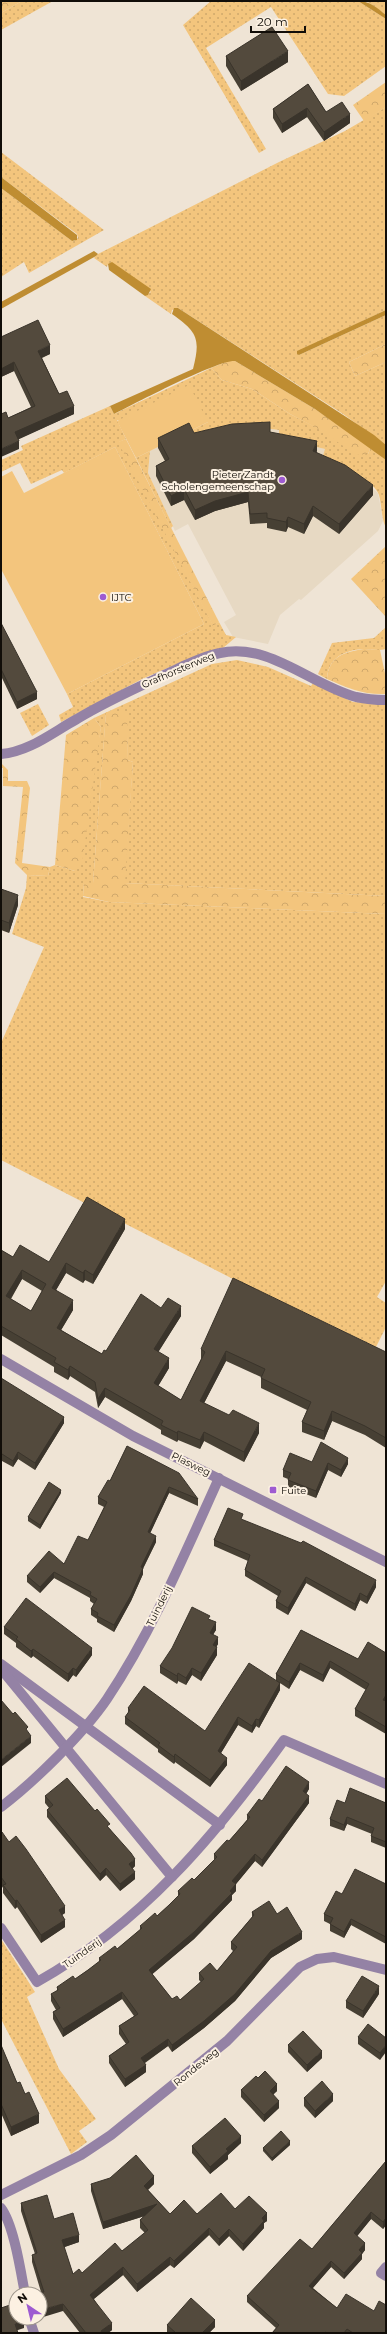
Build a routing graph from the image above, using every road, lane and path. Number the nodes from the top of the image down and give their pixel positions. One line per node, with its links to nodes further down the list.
1 (386, 700): 2 (street, Grafhorsterweg)
2 (1, 754)
3 (1, 1359): 4 (street, Plasweg)
4 (219, 1478): 5 (street, Plasweg); 8 (street, Tuinderij)
5 (386, 1562)
6 (1, 1664): 8 (street)
7 (1, 1668): 9 (street)
8 (84, 1726): 9 (street, Tuinderij); 12 (street)
9 (65, 1748): 11 (street, Tuinderij); 13 (street)
10 (386, 1784): 12 (street, Tuinderij)
11 (1, 1807)
12 (220, 1825): 13 (street, Tuinderij)
13 (172, 1877): 14 (street, Tuinderij)
14 (1, 1928)
15 (386, 1970): 16 (street, Rondeweg)
16 (1, 2195)
17 (1, 2208): 20 (street)
18 (386, 2267): 19 (street)
19 (386, 2276)
20 (23, 2286)

